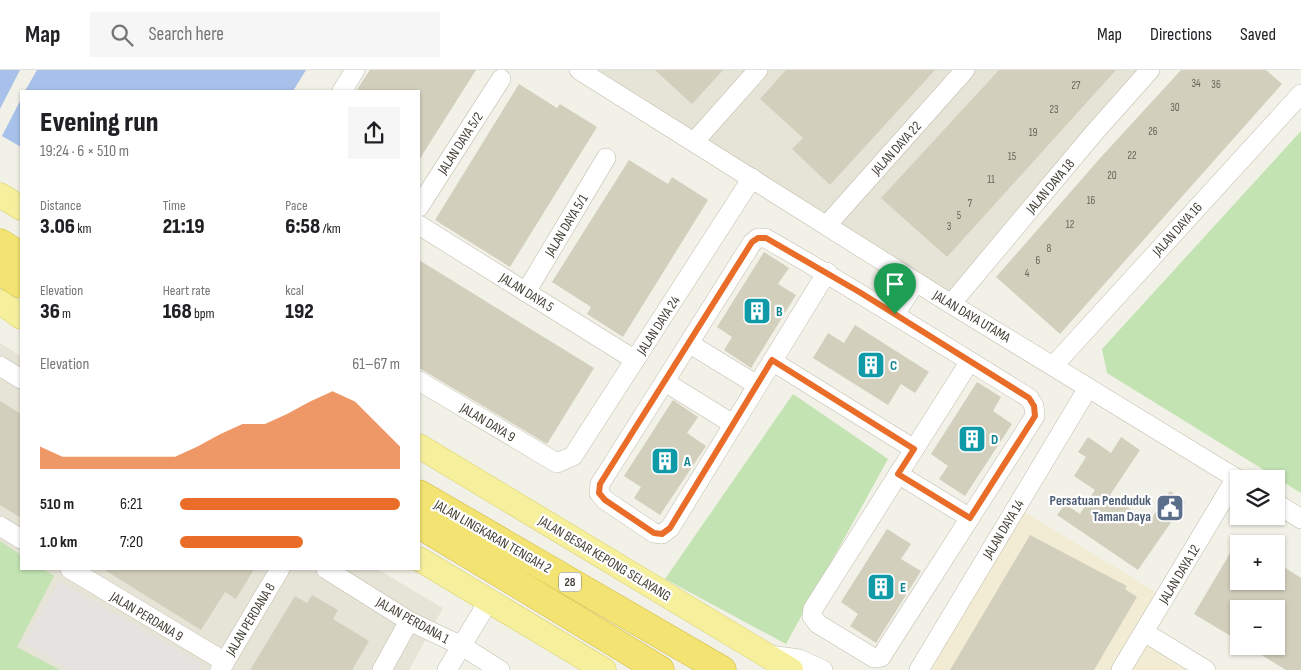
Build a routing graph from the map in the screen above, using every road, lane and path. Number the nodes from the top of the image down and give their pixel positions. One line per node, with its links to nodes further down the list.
1 (355, 70): 7 (street)
2 (579, 70): 9 (street, JALAN DAYA UTAMA)
3 (758, 70): 9 (street)
4 (965, 70): 15 (street, JALAN DAYA 22)
5 (1150, 70): 25 (street, JALAN DAYA 18)
6 (501, 79): 13 (street, JALAN DAYA 5/2)
7 (343, 90)
8 (1301, 94): 32 (street, JALAN DAYA 16)
9 (694, 142): 11 (street, JALAN DAYA UTAMA)
10 (606, 158): 23 (street, JALAN DAYA 5/1)
11 (752, 178): 15 (street, JALAN DAYA UTAMA); 29 (street, JALAN DAYA 24)
12 (0, 195): 14 (main road)
13 (420, 205)
14 (20, 207)
15 (827, 225): 21 (street, JALAN DAYA UTAMA)
16 (420, 226): 23 (street, JALAN DAYA 5)
17 (0, 243): 18 (highway)
18 (20, 255)
19 (0, 271): 22 (highway)
20 (827, 272): 26 (street); 28 (street); 30 (street)
21 (916, 282): 25 (street, JALAN DAYA UTAMA); 26 (street)
22 (20, 283)
23 (526, 292): 29 (street, JALAN DAYA 5)
24 (0, 302): 27 (main road)
25 (952, 304): 32 (street, JALAN DAYA UTAMA)
26 (895, 314): 31 (street)
27 (20, 316)
28 (690, 344): 36 (street); 37 (street)
29 (635, 360): 42 (street, JALAN DAYA 24)
30 (772, 360): 37 (street); 41 (street)
31 (970, 361): 41 (street); 48 (street)
32 (1054, 365): 38 (street, JALAN DAYA UTAMA)
33 (0, 366): 34 (street)
34 (20, 378)
35 (420, 382): 42 (street, JALAN DAYA 9)
36 (665, 382): 39 (street); 39 (street)
37 (757, 386): 39 (street)
38 (1088, 388): 44 (street, JALAN DAYA UTAMA); 71 (street, JALAN DAYA 14)
39 (733, 424)
40 (420, 447): 61 (main road, JALAN BESAR KEPONG SELAYANG)
41 (914, 449): 43 (street)
42 (557, 463)
43 (898, 474): 48 (street); 48 (street)
44 (1230, 474)
45 (1230, 492): 59 (street, JALAN DAYA 12)
46 (420, 495): 68 (highway, JALAN LINGKARAN TENGAH 2 / 28)
47 (1285, 509): 49 (street)
48 (970, 518)
49 (1301, 519)
50 (420, 525): 67 (highway, JALAN LINGKARAN TENGAH 2 / 28)
51 (0, 526): 52 (street)
52 (20, 538)
53 (420, 561): 57 (main road)
54 (72, 570): 62 (street, JALAN PERDANA 9)
55 (279, 570): 62 (street, JALAN PERDANA 8)
56 (328, 570): 58 (street, JALAN PERDANA 1)
57 (488, 602): 60 (street); 66 (main road)
58 (409, 621): 60 (street, JALAN PERDANA 1); 63 (street)
59 (1144, 632): 72 (street, JALAN DAYA 12); 73 (street)
60 (462, 646): 64 (street); 65 (street, JALAN PERDANA 1)
61 (764, 654): 69 (main road, JALAN BESAR KEPONG SELAYANG); 70 (street)
62 (222, 666)
63 (382, 670)
64 (447, 670)
65 (500, 670)
66 (604, 670)
67 (660, 670)
68 (722, 670)
69 (791, 670)
70 (823, 670)
71 (919, 670)
72 (1121, 670)
73 (1206, 670)

